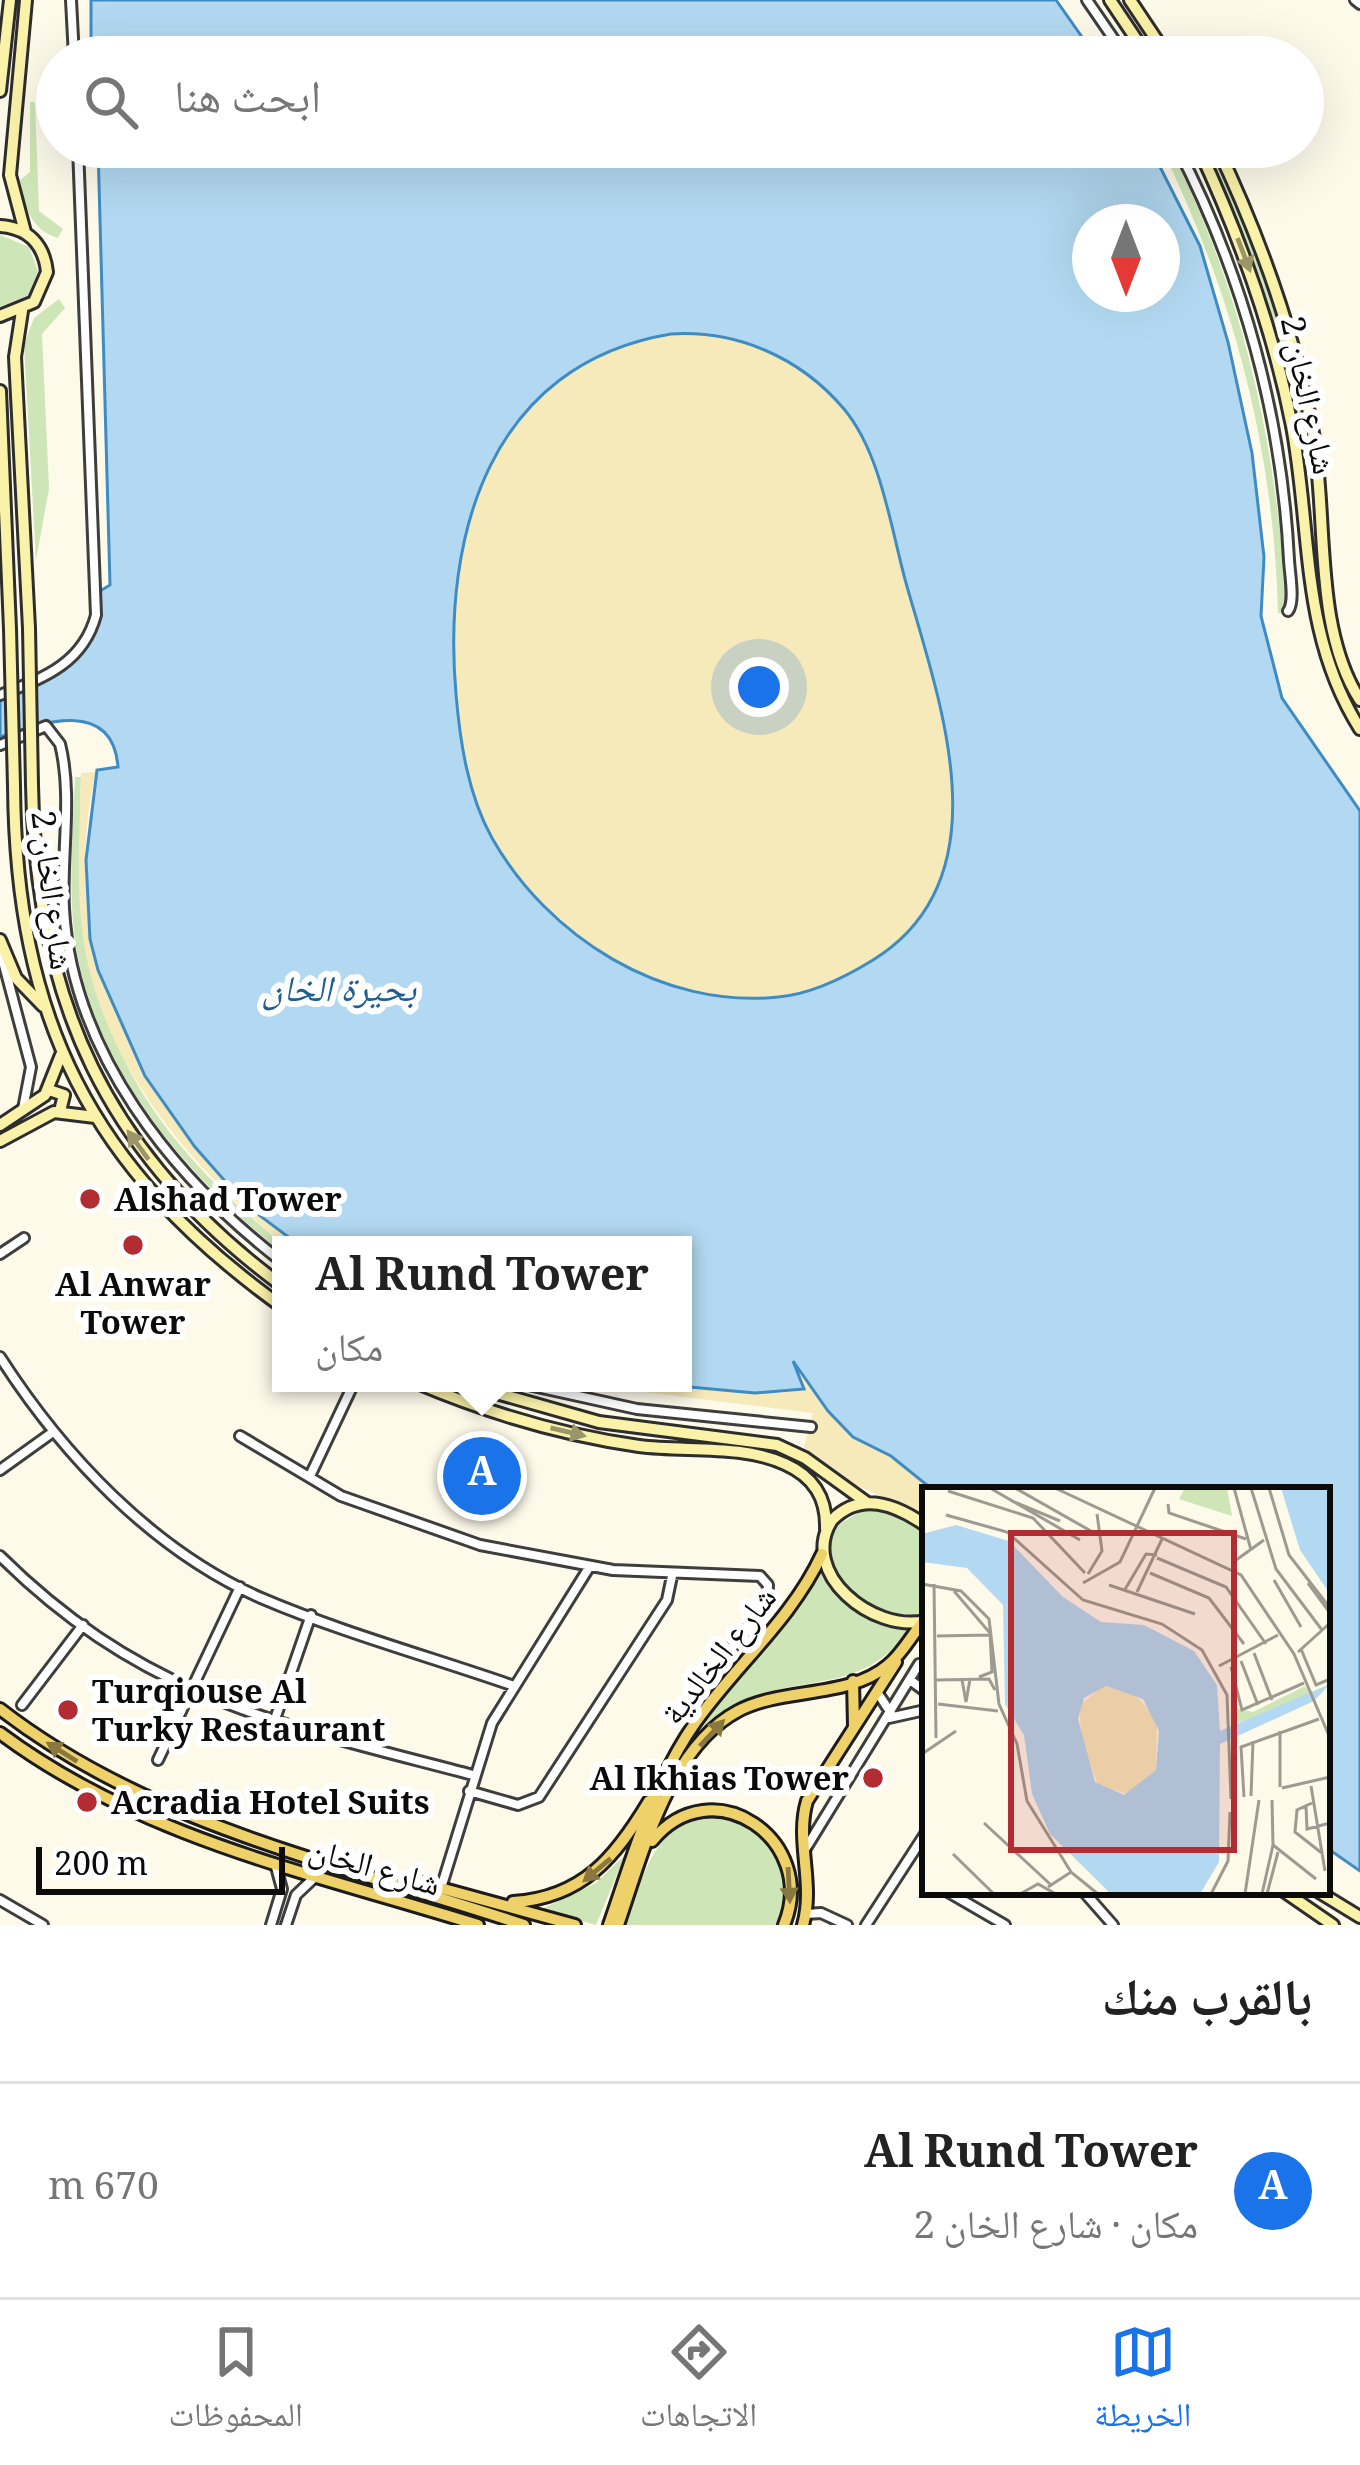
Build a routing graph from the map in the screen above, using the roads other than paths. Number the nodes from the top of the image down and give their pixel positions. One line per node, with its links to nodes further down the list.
1 (26, 0): 11 (main road)
2 (71, 0): 7 (street)
3 (1088, 0): 8 (street)
4 (1110, 0): 9 (main road)
5 (1130, 0): 10 (main road)
6 (9, 1): 11 (main road); 12 (main road)
7 (73, 36)
8 (1112, 36)
9 (1134, 36)
10 (1154, 36)
11 (18, 55): 18 (main road)
12 (0, 91)
13 (79, 168): 29 (street)
14 (1186, 168): 26 (street)
15 (1207, 168): 25 (main road, شارع الخان 2, one-way to 25)
16 (1226, 168): 24 (main road, شارع الخان 2)
17 (0, 226): 18 (main road)
18 (25, 232): 19 (main road, شارع الخان 2)
19 (22, 311): 20 (main road); 45 (main road, شارع الخان 2, one-way to 19, bridge)
20 (0, 316)
21 (0, 391): 22 (main road, شارع الخان 2)
22 (0, 403): 23 (main road, شارع الخان 2)
23 (1, 426): 34 (main road, شارع الخان 2, bridge)
24 (1329, 603): 25 (main road); 27 (main road, شارع الخان 2)
25 (1312, 604): 28 (main road, شارع الخان 2)
26 (1288, 611)
27 (1331, 628): 28 (main road); 30 (main road, شارع الخان 2)
28 (1316, 631): 31 (main road, شارع الخان 2)
29 (0, 694)
30 (1360, 700)
31 (1360, 729)
32 (0, 745): 43 (street)
33 (0, 944): 34 (main road); 38 (street)
34 (43, 1006): 35 (main road, شارع الخان 2)
35 (61, 1052): 36 (main road); 39 (main road, شارع الخان 2)
36 (49, 1090): 37 (main road); 38 (main road)
37 (60, 1111): 39 (main road); 41 (main road)
38 (22, 1112): 40 (main road)
39 (95, 1117): 46 (main road, شارع الخان 2)
40 (0, 1124)
41 (0, 1141)
42 (24, 1238): 44 (street)
43 (272, 1253)
44 (0, 1254)
45 (272, 1278)
46 (272, 1298)
47 (0, 1357): 53 (street)
48 (353, 1392): 56 (street)
49 (441, 1392): 59 (main road, one-way to 59)
50 (493, 1392): 57 (main road)
51 (560, 1392): 52 (street)
52 (812, 1427)
53 (53, 1432): 55 (street); 64 (street)
54 (240, 1436): 56 (street)
55 (0, 1470)
56 (310, 1476): 62 (street)
57 (866, 1502): 58 (main road); 59 (main road)
58 (922, 1523)
59 (826, 1529): 60 (main road)
60 (822, 1554): 66 (main road); 90 (main road, شارع الخالدية)
61 (0, 1556): 68 (street)
62 (590, 1566): 63 (street); 74 (street)
63 (673, 1575): 70 (street); 91 (street)
64 (240, 1587): 65 (street); 76 (street)
65 (311, 1616): 74 (street); 83 (street)
66 (922, 1621)
67 (922, 1624): 69 (main road, شارع الخالدية)
68 (83, 1625): 76 (street); 79 (street)
69 (903, 1648): 73 (main road, شارع الخالدية); 77 (main road)
70 (728, 1654)
71 (920, 1664): 72 (street)
72 (910, 1680): 75 (street); 82 (street)
73 (853, 1682): 84 (main road); 96 (main road, شارع الخالدية, one-way to 73)
74 (514, 1686): 88 (street)
75 (922, 1689)
76 (190, 1692): 83 (street); 87 (street)
77 (877, 1692): 80 (main road); 82 (street)
78 (3, 1701): 92 (main road, شارع الخان, one-way to 78)
79 (22, 1705)
80 (867, 1708): 82 (street); 84 (main road)
81 (922, 1710): 82 (street)
82 (887, 1713): 97 (street)
83 (274, 1722): 88 (street)
84 (854, 1728): 97 (main road)
85 (0, 1732): 86 (main road, شارع الخان)
86 (6, 1745): 98 (main road, شارع الخان)
87 (158, 1760)
88 (473, 1775): 91 (street)
89 (148, 1782): 92 (main road)
90 (660, 1783): 108 (main road, one-way to 108); 109 (main road, شارع الخالدية)
91 (469, 1791): 101 (street)
92 (141, 1796): 94 (main road, شارع الخان)
93 (223, 1812): 94 (main road)
94 (217, 1826): 99 (main road, شارع الخان)
95 (922, 1839): 122 (street)
96 (646, 1849): 109 (main road, شارع الخالدية); 120 (main road, one-way to 120)
97 (805, 1849): 102 (main road)
98 (276, 1865): 100 (main road, شارع الخان); 114 (street)
99 (348, 1867): 101 (main road); 117 (main road, شارع الخان)
100 (315, 1877): 115 (street); 116 (main road, شارع الخان)
101 (441, 1888): 108 (main road)
102 (808, 1894): 110 (street); 112 (main road)
103 (953, 1895): 123 (street)
104 (1087, 1895): 124 (street)
105 (1289, 1895): 125 (main road)
106 (1323, 1895): 111 (main road)
107 (0, 1900): 113 (street)
108 (496, 1902): 118 (main road)
109 (619, 1910): 119 (main road, شارع الخالدية)
110 (821, 1913): 112 (street); 121 (street)
111 (1360, 1917)
112 (804, 1919)
113 (43, 1925)
114 (271, 1925)
115 (286, 1925)
116 (478, 1925)
117 (524, 1925)
118 (575, 1925)
119 (613, 1925)
120 (784, 1925)
121 (847, 1925)
122 (866, 1925)
123 (1006, 1925)
124 (1113, 1925)
125 (1333, 1925)

